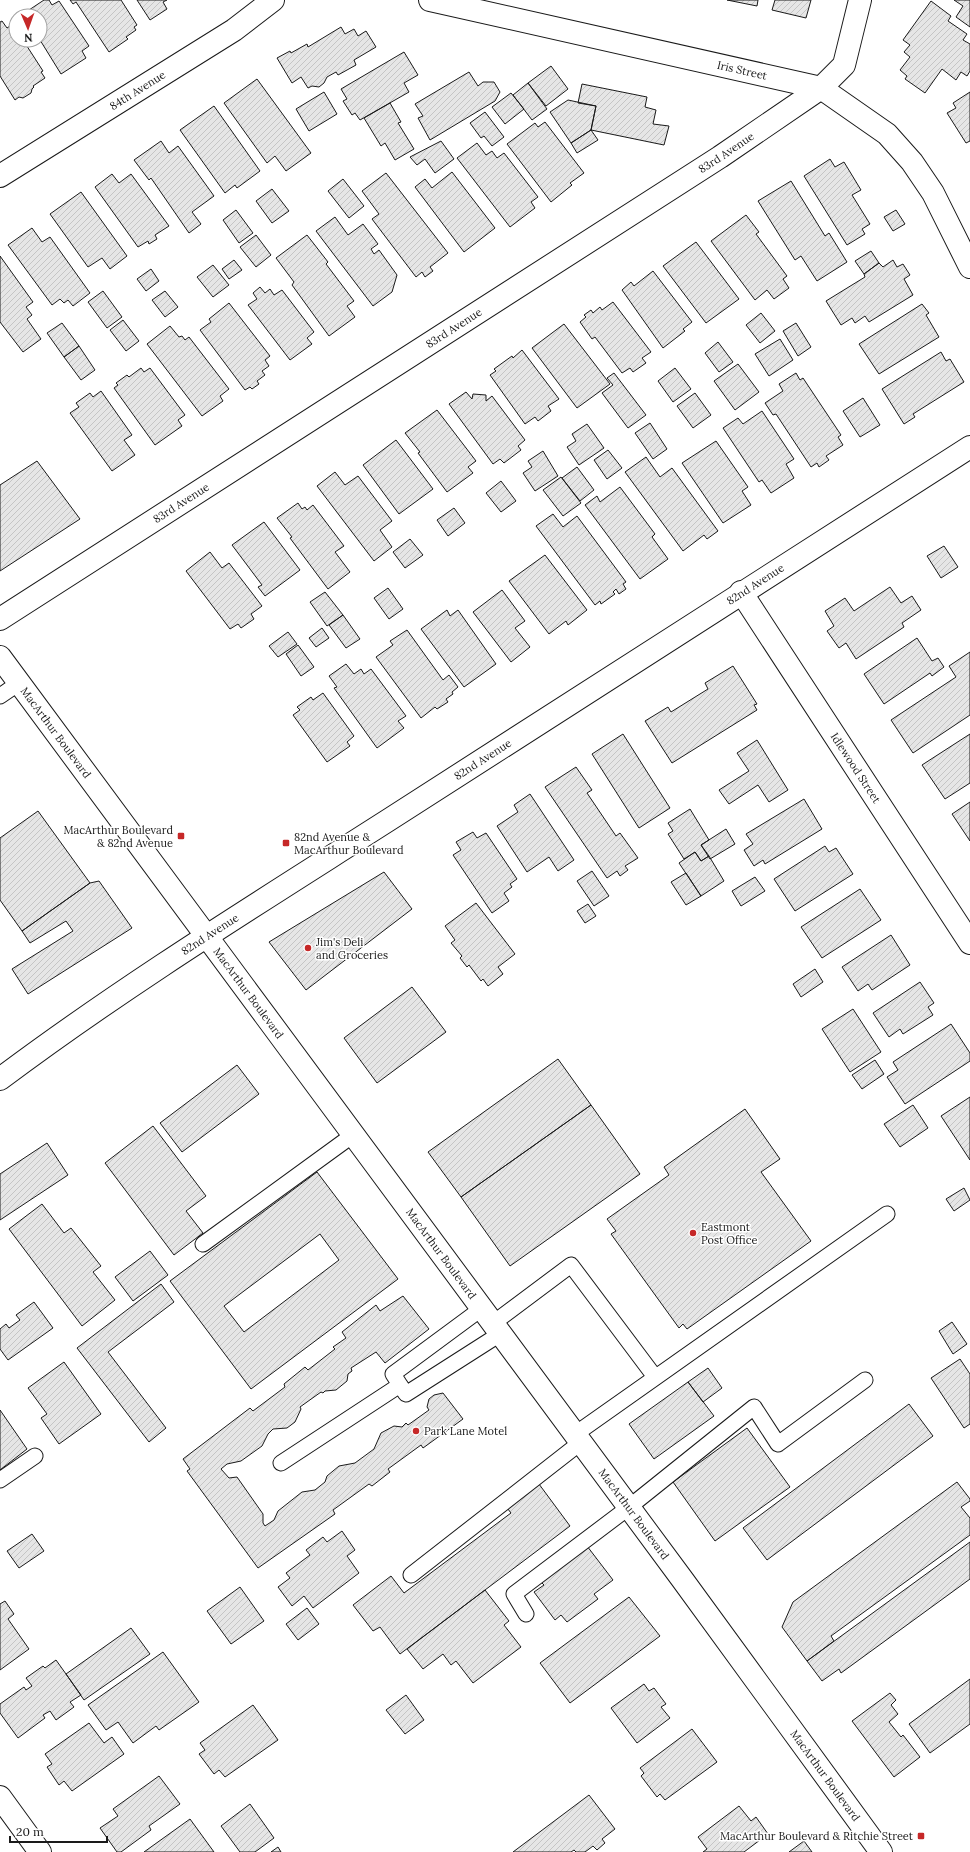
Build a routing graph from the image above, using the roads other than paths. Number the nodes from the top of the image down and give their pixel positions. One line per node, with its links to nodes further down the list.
1 (272, 0): 5 (street, 84th Avenue)
2 (430, 0): 4 (street, Iris Street)
3 (860, 0): 4 (street, 83rd Avenue)
4 (821, 88): 6 (street, Iris Street); 9 (street, 83rd Avenue)
5 (0, 176)
6 (970, 267)
7 (970, 447): 8 (street, 82nd Avenue)
8 (741, 592): 13 (street, 82nd Avenue); 14 (street, Idlewood Street)
9 (0, 619)
10 (0, 657): 11 (street, MacArthur Boulevard)
11 (19, 683): 12 (lane); 13 (street, MacArthur Boulevard)
12 (0, 696)
13 (206, 937): 15 (street, 82nd Avenue); 16 (street, MacArthur Boulevard)
14 (970, 943)
15 (0, 1079)
16 (353, 1135): 18 (lane); 19 (street, MacArthur Boulevard)
17 (887, 1214): 20 (lane)
18 (203, 1244)
19 (491, 1323): 20 (lane); 21 (lane); 21 (lane); 23 (street, MacArthur Boulevard)
20 (655, 1377): 23 (lane)
21 (396, 1379): 25 (lane)
22 (865, 1380): 27 (lane)
23 (577, 1439): 27 (street, MacArthur Boulevard); 28 (lane)
24 (35, 1456): 26 (lane)
25 (281, 1463)
26 (0, 1480)
27 (628, 1508): 29 (lane); 32 (street, MacArthur Boulevard)
28 (411, 1575)
29 (526, 1614)
30 (0, 1797): 31 (street)
31 (40, 1852)
32 (881, 1852)

